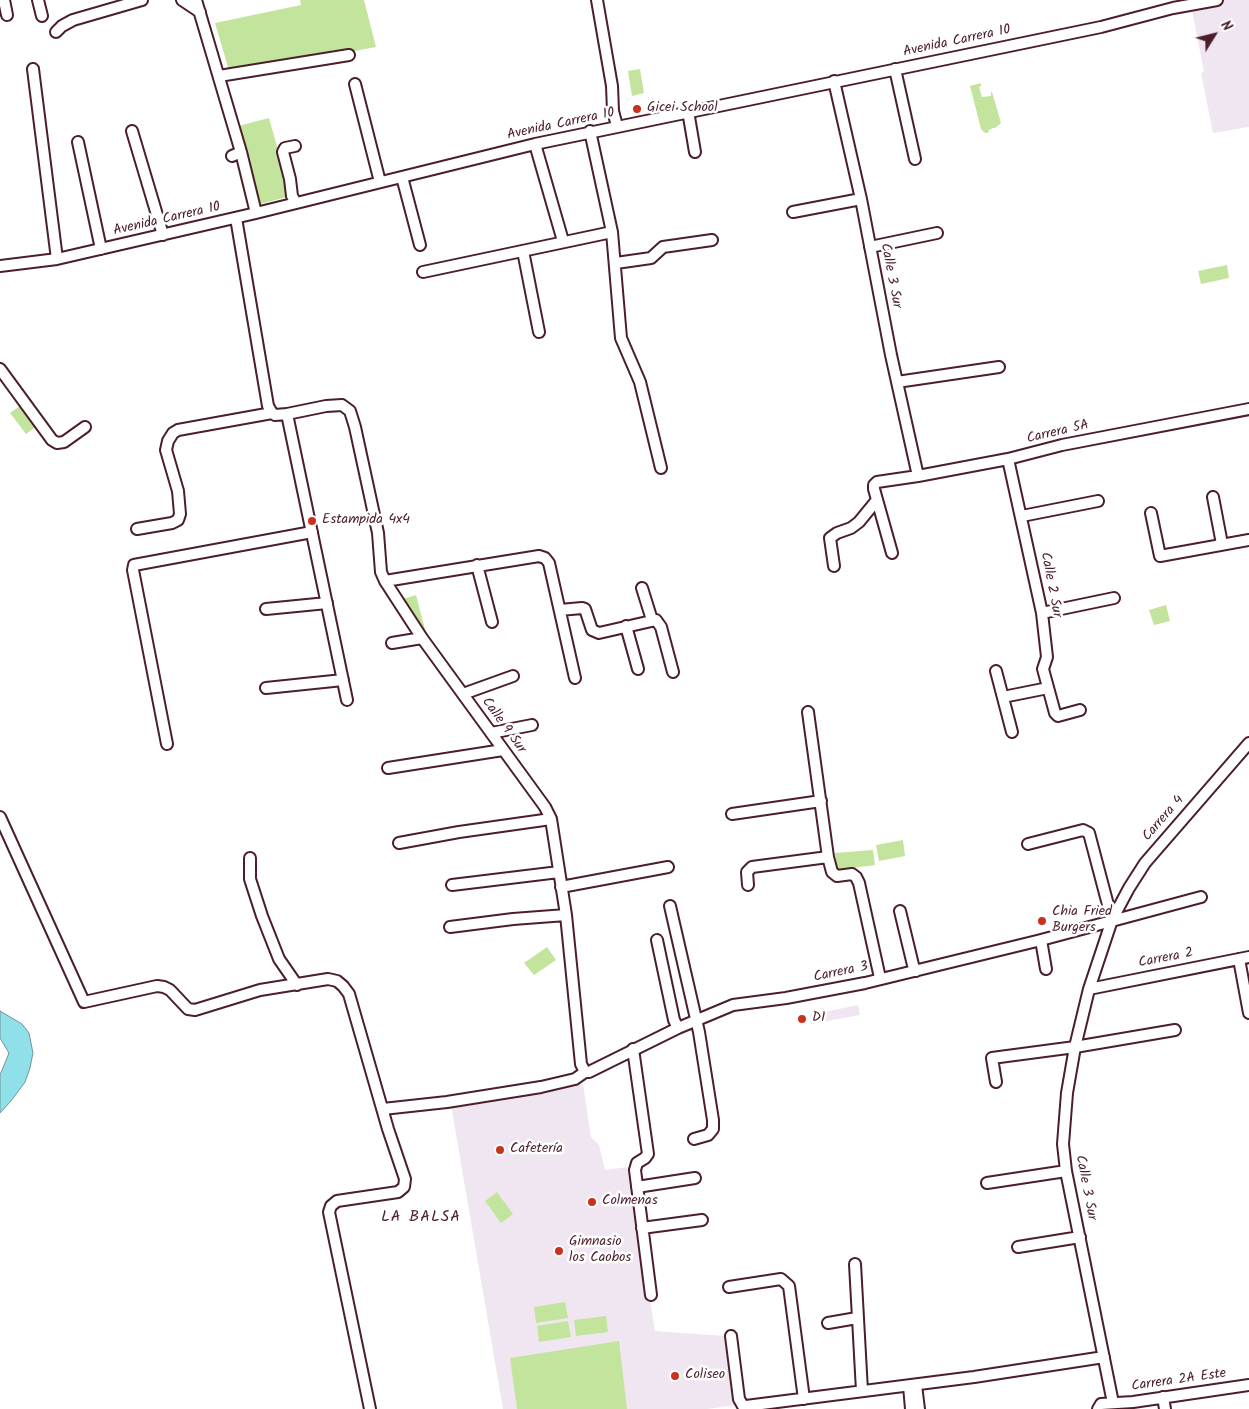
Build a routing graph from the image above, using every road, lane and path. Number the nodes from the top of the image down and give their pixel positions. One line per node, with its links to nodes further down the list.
1 (4, 0): 9 (street)
2 (38, 0): 10 (street)
3 (142, 0): 11 (street)
4 (182, 0): 8 (street)
5 (196, 0): 8 (street)
6 (597, 0): 19 (street)
7 (1217, 0): 14 (street, Avenida Carrera 10)
8 (200, 12): 15 (street)
9 (7, 15)
10 (42, 16)
11 (56, 32)
12 (349, 55): 15 (street)
13 (32, 69): 43 (street)
14 (895, 69): 16 (street, Avenida Carrera 10); 26 (street)
15 (219, 76): 32 (street)
16 (834, 81): 18 (street, Avenida Carrera 10); 29 (street, Calle 3 Sur)
17 (355, 84): 28 (street)
18 (688, 111): 19 (street, Avenida Carrera 10); 25 (street)
19 (617, 126): 21 (street, Avenida Carrera 10)
20 (132, 131): 36 (street)
21 (590, 132): 23 (street, Avenida Carrera 10); 34 (street)
22 (78, 142): 41 (street)
23 (535, 144): 27 (street, Avenida Carrera 10); 38 (street)
24 (295, 146): 30 (street)
25 (695, 152)
26 (915, 159)
27 (402, 177): 28 (street, Avenida Carrera 10); 39 (street)
28 (380, 182): 30 (street, Avenida Carrera 10)
29 (861, 199): 31 (street); 40 (street, Calle 3 Sur)
30 (296, 204): 32 (street, Avenida Carrera 10)
31 (793, 212)
32 (256, 213): 33 (street, Avenida Carrera 10)
33 (236, 218): 36 (street, Avenida Carrera 10); 52 (street)
34 (612, 232): 38 (street); 44 (street)
35 (937, 233): 40 (street)
36 (164, 235): 41 (street, Avenida Carrera 10)
37 (712, 240): 44 (street)
38 (563, 241): 42 (street)
39 (420, 245)
40 (870, 248): 50 (street, Calle 3 Sur)
41 (101, 249): 43 (street, Avenida Carrera 10)
42 (522, 251): 46 (street); 47 (street)
43 (57, 259): 45 (street, Avenida Carrera 10)
44 (616, 264): 56 (street)
45 (0, 266)
46 (423, 272)
47 (539, 332)
48 (999, 367): 50 (street)
49 (0, 368): 54 (street)
50 (897, 382): 57 (street, Calle 3 Sur)
51 (1249, 409): 55 (street, Carrera 5A)
52 (272, 413): 53 (street); 63 (street)
53 (286, 414): 64 (street); 70 (street, Calle 9 Sur)
54 (85, 427)
55 (1008, 459): 57 (street, Carrera 5A); 62 (street, Calle 2 Sur)
56 (661, 468)
57 (918, 476): 59 (street, Carrera 5A)
58 (1214, 497): 66 (street)
59 (877, 500): 67 (street); 69 (street)
60 (1098, 501): 62 (street)
61 (1151, 513): 66 (street)
62 (1022, 516): 76 (street, Calle 2 Sur)
63 (137, 529)
64 (312, 532): 73 (street); 99 (street)
65 (1249, 540): 66 (street)
66 (1222, 544)
67 (892, 553)
68 (477, 565): 70 (street); 75 (street); 78 (street)
69 (834, 566)
70 (385, 580): 80 (street, Calle 9 Sur)
71 (642, 588): 77 (street)
72 (1114, 598): 76 (street)
73 (327, 603): 74 (street); 87 (street)
74 (266, 609)
75 (560, 610): 79 (street); 86 (street)
76 (1042, 613): 89 (street, Calle 2 Sur)
77 (652, 620): 79 (street); 84 (street)
78 (492, 622)
79 (626, 626): 82 (street)
80 (422, 638): 81 (street); 90 (street, Calle 9 Sur)
81 (392, 643)
82 (638, 669)
83 (996, 671): 91 (street)
84 (673, 672)
85 (512, 676): 90 (street)
86 (575, 678)
87 (343, 680): 88 (street); 92 (street)
88 (266, 688)
89 (1048, 688): 91 (street); 93 (street, Calle 2 Sur)
90 (463, 694): 97 (street, Calle 9 Sur)
91 (1003, 697): 96 (street)
92 (347, 700)
93 (1080, 710)
94 (808, 712): 102 (street)
95 (532, 725): 97 (street)
96 (1012, 732)
97 (491, 733): 100 (street, Calle 9 Sur)
98 (1249, 743): 119 (street, Carrera 4)
99 (167, 744)
100 (502, 750): 101 (street); 105 (street, Calle 9 Sur)
101 (388, 768)
102 (821, 801): 103 (street); 108 (street)
103 (732, 814)
104 (0, 817): 127 (street)
105 (551, 819): 106 (street); 111 (street, Calle 9 Sur)
106 (399, 843)
107 (1028, 844): 119 (street)
108 (828, 856): 113 (street); 126 (street)
109 (250, 858): 127 (street)
110 (668, 867): 114 (street)
111 (558, 872): 112 (street); 114 (street, Calle 9 Sur)
112 (452, 885)
113 (748, 885)
114 (561, 887): 118 (street, Calle 9 Sur)
115 (1200, 897): 119 (street, Carrera 3)
116 (670, 906): 130 (street)
117 (900, 911): 125 (street)
118 (566, 915): 120 (street); 135 (street, Calle 9 Sur)
119 (1112, 920): 122 (street, Carrera 3); 128 (street, Calle 3 Sur)
120 (450, 927)
121 (656, 940): 131 (street)
122 (1040, 940): 124 (street); 125 (street, Carrera 3)
123 (1244, 958): 128 (street, Carrera 2); 129 (street)
124 (1046, 969)
125 (916, 970): 126 (street, Carrera 3)
126 (880, 978): 130 (street, Carrera 3)
127 (297, 985): 137 (street)
128 (1089, 989): 133 (street, Calle 3 Sur)
129 (1249, 1013)
130 (696, 1020): 131 (street, Carrera 3); 138 (street)
131 (678, 1028): 134 (street, Carrera 3)
132 (1175, 1030): 133 (street)
133 (1075, 1047): 136 (street); 139 (street, Calle 3 Sur)
134 (633, 1049): 135 (street, Carrera 3); 142 (street)
135 (585, 1072): 137 (street, Carrera 3)
136 (996, 1082)
137 (383, 1109): 161 (street)
138 (694, 1139)
139 (1066, 1171): 141 (street); 145 (street, Calle 3 Sur)
140 (695, 1178): 142 (street)
141 (987, 1183)
142 (637, 1187): 144 (street)
143 (702, 1220): 144 (street)
144 (642, 1228): 149 (street)
145 (1080, 1237): 146 (street); 153 (street, Calle 3 Sur)
146 (1018, 1247)
147 (855, 1264): 150 (street)
148 (728, 1287): 158 (street)
149 (651, 1295)
150 (856, 1318): 151 (street); 156 (street)
151 (828, 1323)
152 (731, 1336): 158 (street)
153 (1104, 1358): 154 (street); 159 (street, Calle 3 Sur)
154 (912, 1385): 156 (street); 162 (street); 163 (street)
155 (1249, 1385): 157 (street, Carrera 2A Este)
156 (862, 1391): 158 (street)
157 (1163, 1397): 160 (street, Carrera 2A Este); 165 (street)
158 (804, 1399)
159 (1113, 1403): 160 (street, Carrera 2A Este); 164 (street, Carrera 2A Este)
160 (1133, 1406)
161 (370, 1409)
162 (911, 1409)
163 (919, 1409)
164 (1098, 1409)
165 (1165, 1409)

